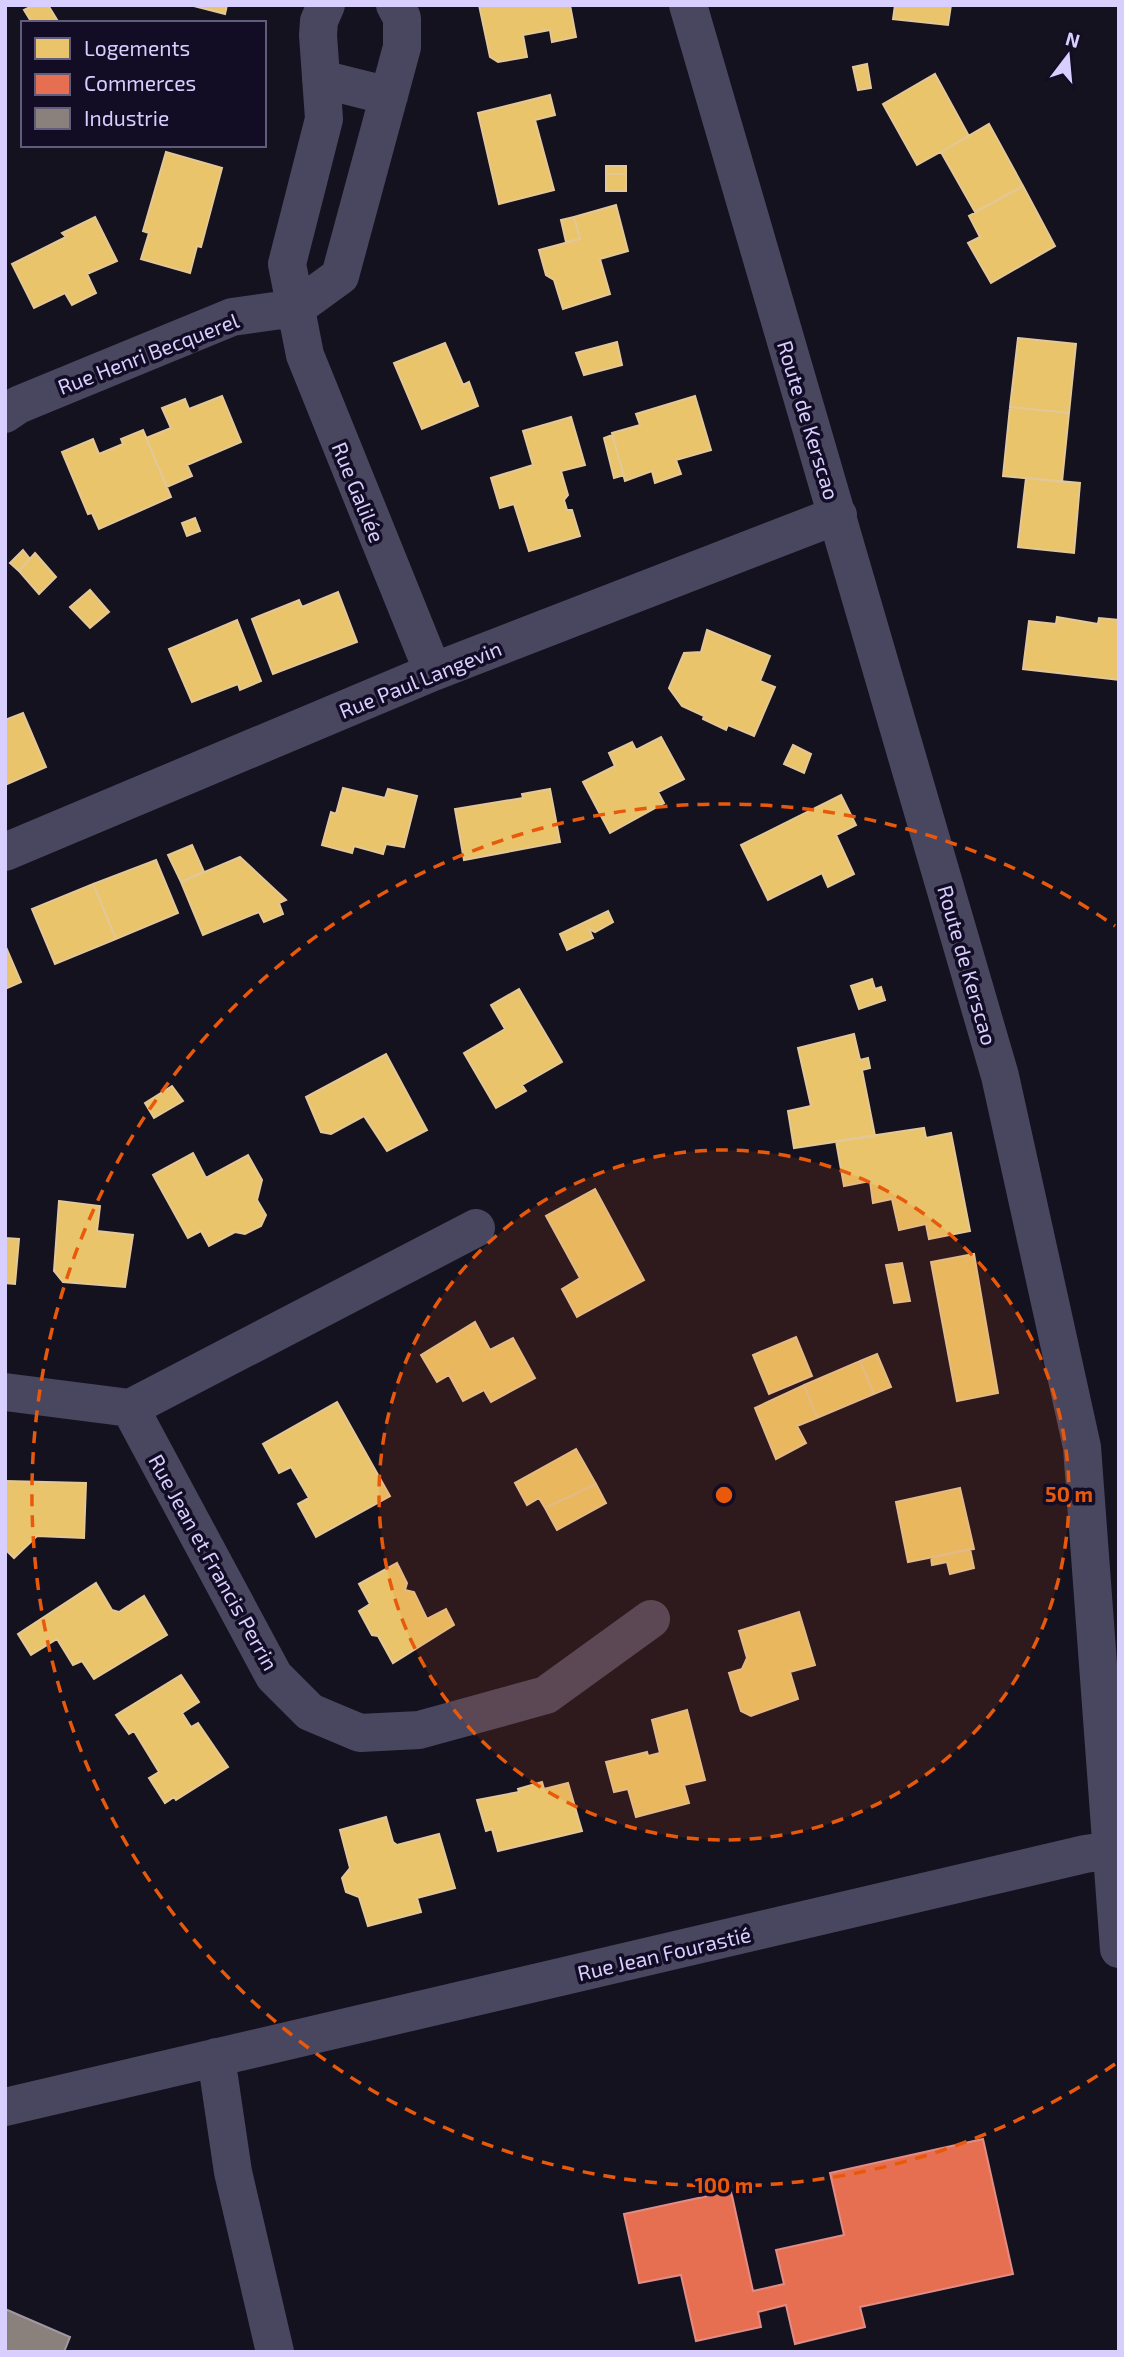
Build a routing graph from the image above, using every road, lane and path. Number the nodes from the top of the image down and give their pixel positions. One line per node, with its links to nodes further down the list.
1 (327, 5): 4 (street, Rue Galilée)
2 (395, 5): 5 (street)
3 (688, 5): 8 (street, Route de Kerscao)
4 (321, 79): 5 (street); 6 (street, Rue Galilée)
5 (388, 96): 6 (street)
6 (296, 308): 7 (street, Rue Henri Becquerel); 9 (street, Rue Galilée)
7 (5, 414)
8 (838, 515): 9 (street, Rue Paul Langevin); 15 (street, Route de Kerscao)
9 (433, 672): 10 (street, Rue Paul Langevin)
10 (5, 852)
11 (476, 1228): 13 (street)
12 (5, 1392): 13 (street)
13 (130, 1408): 14 (street, Rue Jean et Francis Perrin)
14 (651, 1619)
15 (1116, 1850): 16 (street, Route de Kerscao); 17 (street, Rue Jean Fourastié)
16 (1119, 1949)
17 (216, 2057): 18 (street, Rue Jean Fourastié); 19 (street)
18 (5, 2107)
19 (275, 2352)

